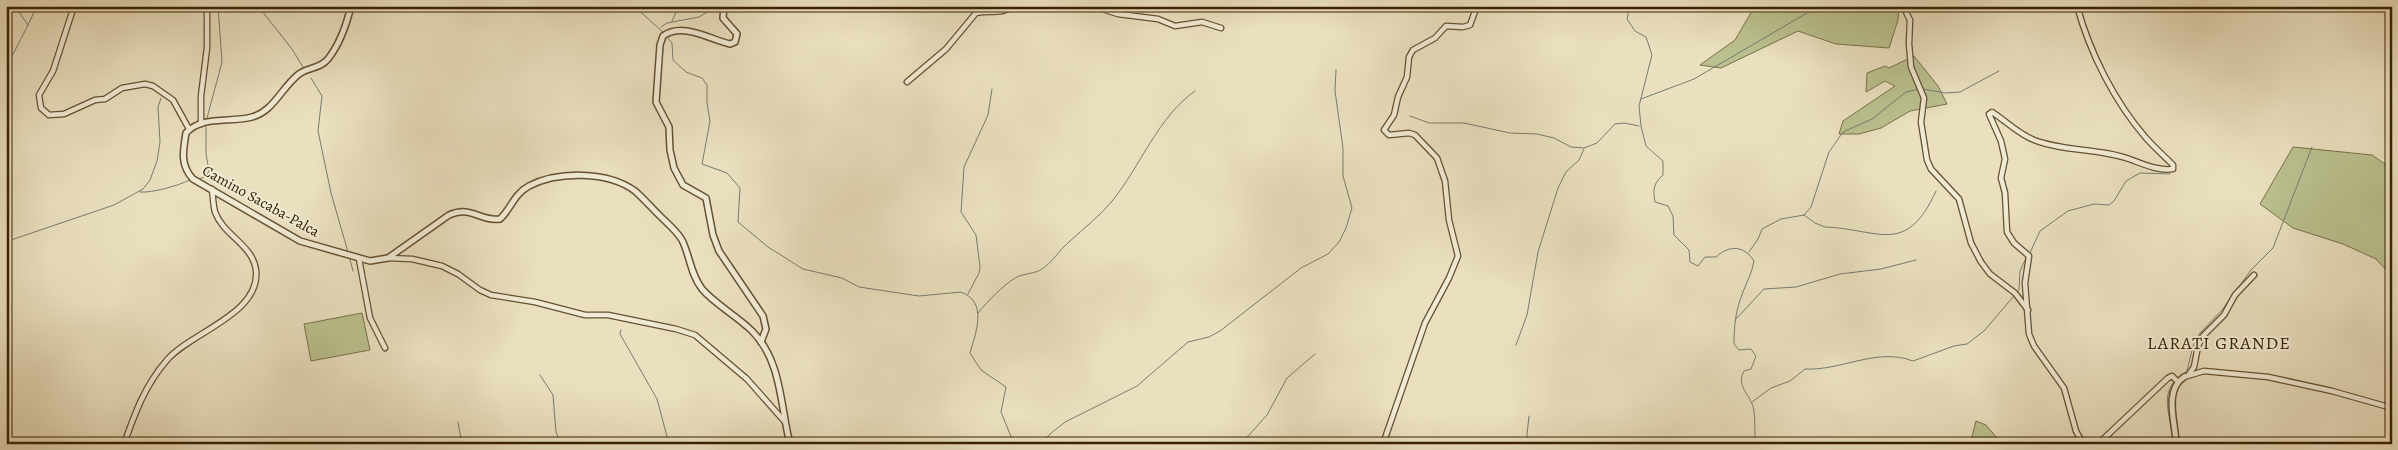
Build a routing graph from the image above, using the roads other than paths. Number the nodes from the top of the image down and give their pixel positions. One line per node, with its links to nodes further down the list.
1 (74, 6): 13 (street)
2 (207, 6): 12 (street)
3 (351, 6): 12 (street)
4 (724, 6): 19 (street)
5 (1014, 6): 11 (street)
6 (1093, 6): 10 (street)
7 (1477, 6): 27 (street)
8 (1902, 6): 18 (street)
9 (2077, 6): 18 (street)
10 (1221, 28)
11 (907, 82)
12 (201, 124): 13 (street)
13 (189, 129): 14 (street, Camino Sacaba-Palca)
14 (212, 189): 16 (street, Camino Sacaba-Palca); 25 (street)
15 (388, 258): 16 (street, Camino Sacaba-Palca); 19 (street); 24 (street)
16 (359, 259): 20 (street)
17 (2254, 275): 21 (street)
18 (2028, 310): 28 (street)
19 (761, 342): 24 (street)
20 (385, 348)
21 (2186, 376): 22 (street); 23 (street)
22 (2178, 382): 29 (street); 30 (street)
23 (2392, 408)
24 (786, 424): 26 (street)
25 (124, 444)
26 (790, 444)
27 (1383, 444)
28 (2082, 444)
29 (2098, 444)
30 (2176, 444)

